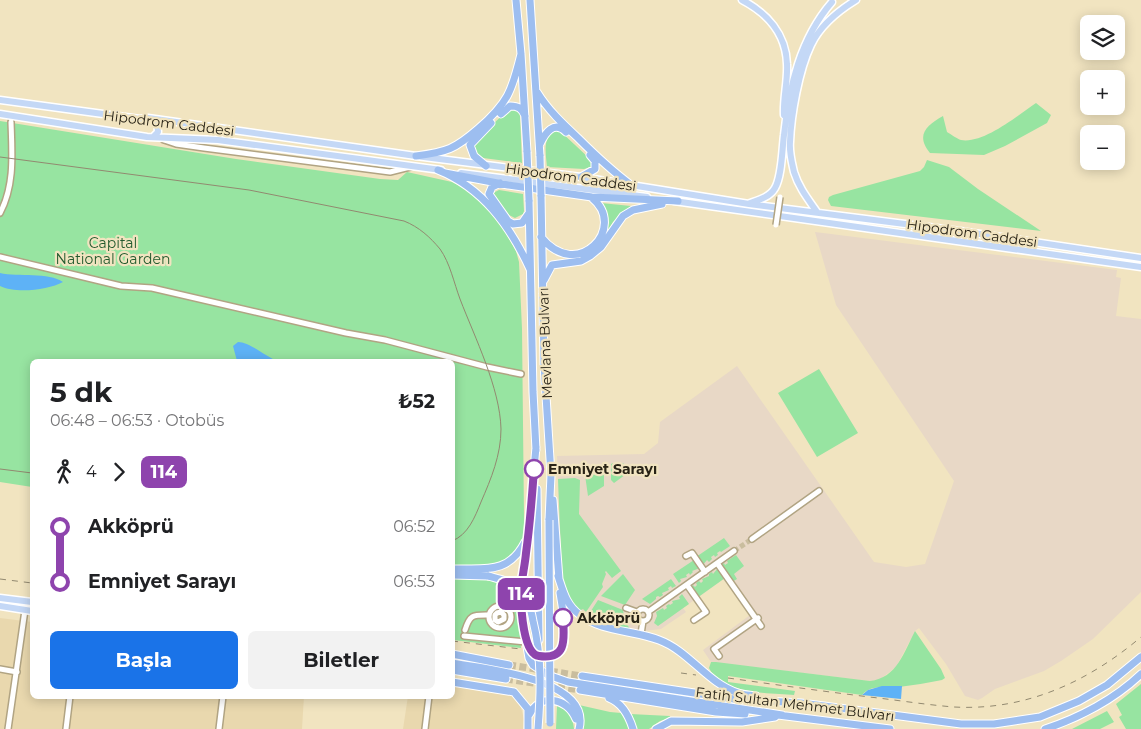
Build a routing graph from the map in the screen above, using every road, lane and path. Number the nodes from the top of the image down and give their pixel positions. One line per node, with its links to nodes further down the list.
1 (516, 0): 6 (highway, Mevlana Bulvarı)
2 (530, 0): 7 (highway, Mevlana Bulvarı)
3 (742, 0): 13 (main road)
4 (856, 0): 27 (main road)
5 (832, 2): 13 (main road)
6 (521, 54): 10 (highway, Mevlana Bulvarı); 17 (highway)
7 (536, 90): 16 (highway, Mevlana Bulvarı); 22 (highway)
8 (0, 100): 14 (main road, Hipodrom Caddesi)
9 (0, 114): 14 (main road, Hipodrom Caddesi)
10 (526, 118): 18 (highway); 29 (highway, Mevlana Bulvarı, bridge)
11 (157, 120): 14 (main road, Hipodrom Caddesi); 15 (main road); 17 (main road, Hipodrom Caddesi)
12 (11, 122): 28 (street)
13 (785, 125): 26 (main road)
14 (138, 127): 15 (main road, Hipodrom Caddesi)
15 (154, 136): 19 (main road, Hipodrom Caddesi)
16 (540, 144): 20 (highway); 31 (highway, Mevlana Bulvarı, bridge)
17 (416, 156): 18 (main road, Hipodrom Caddesi)
18 (486, 166): 20 (main road, Hipodrom Caddesi)
19 (442, 171): 21 (highway); 25 (main road, Hipodrom Caddesi); 35 (highway)
20 (582, 177): 22 (main road, Hipodrom Caddesi)
21 (500, 183): 24 (highway); 29 (highway)
22 (631, 185): 26 (main road, Hipodrom Caddesi)
23 (780, 197): 30 (street, bridge)
24 (592, 198): 25 (highway); 31 (highway)
25 (678, 201): 34 (main road, Hipodrom Caddesi); 36 (highway)
26 (749, 204): 27 (main road, Hipodrom Caddesi)
27 (817, 212): 33 (main road, Hipodrom Caddesi)
28 (0, 213)
29 (529, 213): 35 (highway, Mevlana Bulvarı)
30 (776, 225)
31 (541, 237): 36 (highway, Mevlana Bulvarı)
32 (0, 257): 37 (street)
33 (1141, 258)
34 (1141, 267)
35 (531, 271): 38 (highway, Mevlana Bulvarı)
36 (543, 285): 39 (highway, Mevlana Bulvarı)
37 (521, 374)
38 (536, 446): 41 (highway); 71 (highway, Mevlana Bulvarı, bridge)
39 (551, 475): 49 (highway); 90 (highway, Mevlana Bulvarı, bridge)
40 (819, 491): 42 (street)
41 (528, 537): 46 (highway); 70 (highway)
42 (752, 539)
43 (734, 551): 45 (street)
44 (686, 556): 47 (street)
45 (717, 563): 47 (street); 62 (street)
46 (455, 569)
47 (705, 572): 50 (street)
48 (455, 575): 71 (highway, bridge)
49 (558, 576): 68 (highway); 70 (highway)
50 (687, 585): 59 (street); 63 (street)
51 (0, 598): 52 (main road)
52 (30, 602)
53 (0, 606): 55 (main road)
54 (626, 608): 58 (street)
55 (25, 610): 57 (main road); 79 (street)
56 (502, 610): 60 (street); 61 (street); 65 (street)
57 (30, 611)
58 (637, 612): 59 (street); 64 (street)
59 (648, 612): 64 (street)
60 (491, 614): 66 (street); 69 (street)
61 (504, 619): 65 (street); 66 (street)
62 (757, 619): 67 (street); 73 (street)
63 (694, 620)
64 (643, 621): 68 (street)
65 (510, 622): 66 (street)
66 (497, 626): 69 (street)
67 (760, 626)
68 (641, 634): 87 (highway)
69 (493, 638): 70 (street)
70 (526, 642): 89 (highway)
71 (539, 646): 96 (highway, Mevlana Bulvarı, bridge)
72 (455, 655): 76 (highway)
73 (719, 656)
74 (1141, 658): 87 (highway, Fatih Sultan Mehmet Bulvarı)
75 (455, 664): 97 (highway)
76 (509, 665)
77 (0, 669): 79 (street)
78 (455, 670): 82 (highway)
79 (17, 672): 91 (street)
80 (1141, 674): 101 (highway)
81 (582, 676): 87 (highway, Fatih Sultan Mehmet Bulvarı)
82 (506, 679)
83 (455, 682): 88 (highway)
84 (70, 699): 92 (street)
85 (223, 699): 93 (street)
86 (429, 699): 94 (street)
87 (801, 703)
88 (528, 715): 95 (highway); 97 (highway)
89 (782, 716): 98 (highway, Fatih Sultan Mehmet Bulvarı); 99 (highway); 100 (highway, Fatih Sultan Mehmet Bulvarı)
90 (551, 727)
91 (8, 729)
92 (66, 729)
93 (219, 729)
94 (425, 729)
95 (528, 729)
96 (538, 729)
97 (578, 729)
98 (633, 729)
99 (656, 729)
100 (890, 729)
101 (1045, 729)

